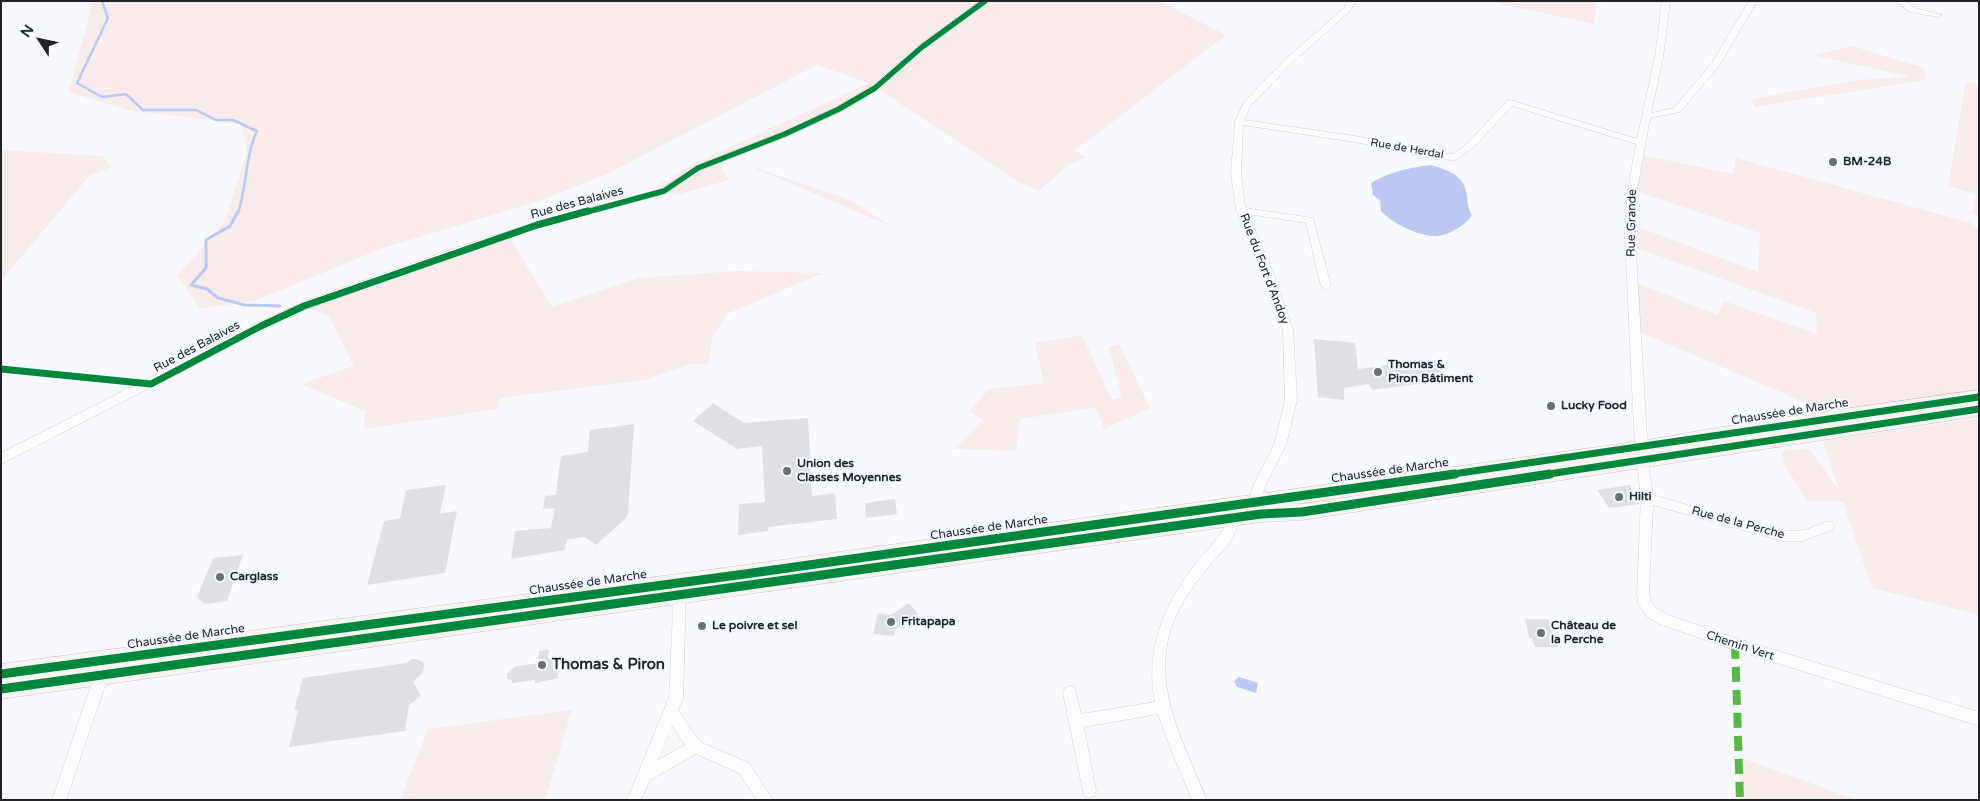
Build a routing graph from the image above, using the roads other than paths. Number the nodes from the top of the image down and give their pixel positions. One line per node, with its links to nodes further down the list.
1 (985, 1): 15 (street, Rue des Balaives)
2 (1352, 1): 8 (street, Rue du Fort d'Andoy)
3 (1666, 1): 7 (street, Rue Grande)
4 (1753, 1): 7 (street)
5 (1899, 1): 6 (street)
6 (1938, 15)
7 (1647, 116): 9 (street, Rue Grande)
8 (1239, 122): 9 (street, Rue de Herdal); 10 (street, Rue du Fort d'Andoy)
9 (1638, 142): 14 (street, Rue Grande)
10 (1241, 210): 11 (street); 17 (street, Rue du Fort d'Andoy)
11 (1326, 286)
12 (1979, 397): 14 (main road, Chaussée de Marche)
13 (1979, 409): 14 (main road, Chaussée de Marche)
14 (1641, 454): 16 (street, Chemin Vert); 17 (main road, Chaussée de Marche)
15 (1, 459)
16 (1647, 498): 19 (street, Rue de la Perche); 27 (street, Chemin Vert)
17 (1258, 508): 18 (main road, Chaussée de Marche)
18 (1232, 512): 20 (main road, Chaussée de Marche); 25 (street)
19 (1828, 526)
20 (681, 588): 21 (main road, Chaussée de Marche); 26 (street)
21 (104, 668): 22 (main road, Chaussée de Marche); 23 (main road, Chaussée de Marche); 32 (street)
22 (1, 674)
23 (1, 689)
24 (1070, 693): 28 (street)
25 (1163, 707): 28 (street); 35 (street)
26 (671, 711): 29 (street); 30 (street)
27 (1979, 719)
28 (1076, 722): 31 (street)
29 (696, 747): 30 (street); 34 (street)
30 (644, 775): 33 (street)
31 (1089, 791)
32 (59, 800)
33 (634, 800)
34 (766, 800)
35 (1200, 800)

